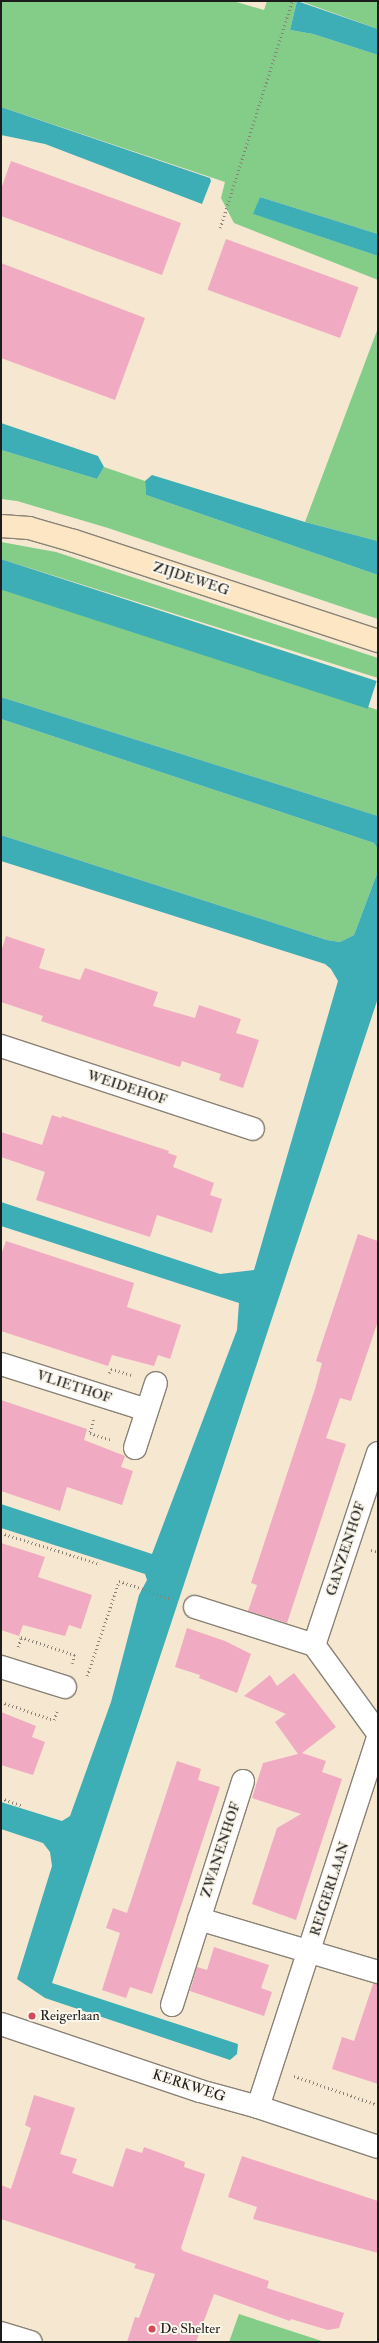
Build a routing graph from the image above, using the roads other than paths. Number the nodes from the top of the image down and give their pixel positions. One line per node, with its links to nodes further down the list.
1 (1, 526): 2 (main road, ZIJDEWEG)
2 (378, 641)
3 (1, 1046): 4 (street, WEIDEHOF)
4 (253, 1130)
5 (1, 1364): 7 (street, VLIETHOF)
6 (156, 1383): 7 (street)
7 (147, 1410): 8 (street)
8 (135, 1448)
9 (378, 1453): 11 (street, GANZENHOF)
10 (187, 1604): 11 (street)
11 (314, 1645): 14 (street)
12 (1, 1667): 13 (street)
13 (65, 1687)
14 (378, 1733)
15 (378, 1738): 18 (street, REIGERLAAN)
16 (244, 1781): 17 (street, ZWANENHOF)
17 (199, 1920): 18 (street); 20 (street, ZWANENHOF)
18 (310, 1951): 19 (street); 22 (street, REIGERLAAN)
19 (378, 1972)
20 (172, 2005)
21 (1, 2024): 22 (street, KERKWEG)
22 (258, 2107): 23 (street, KERKWEG)
23 (378, 2147)
24 (1, 2333): 25 (street)
25 (31, 2342)

